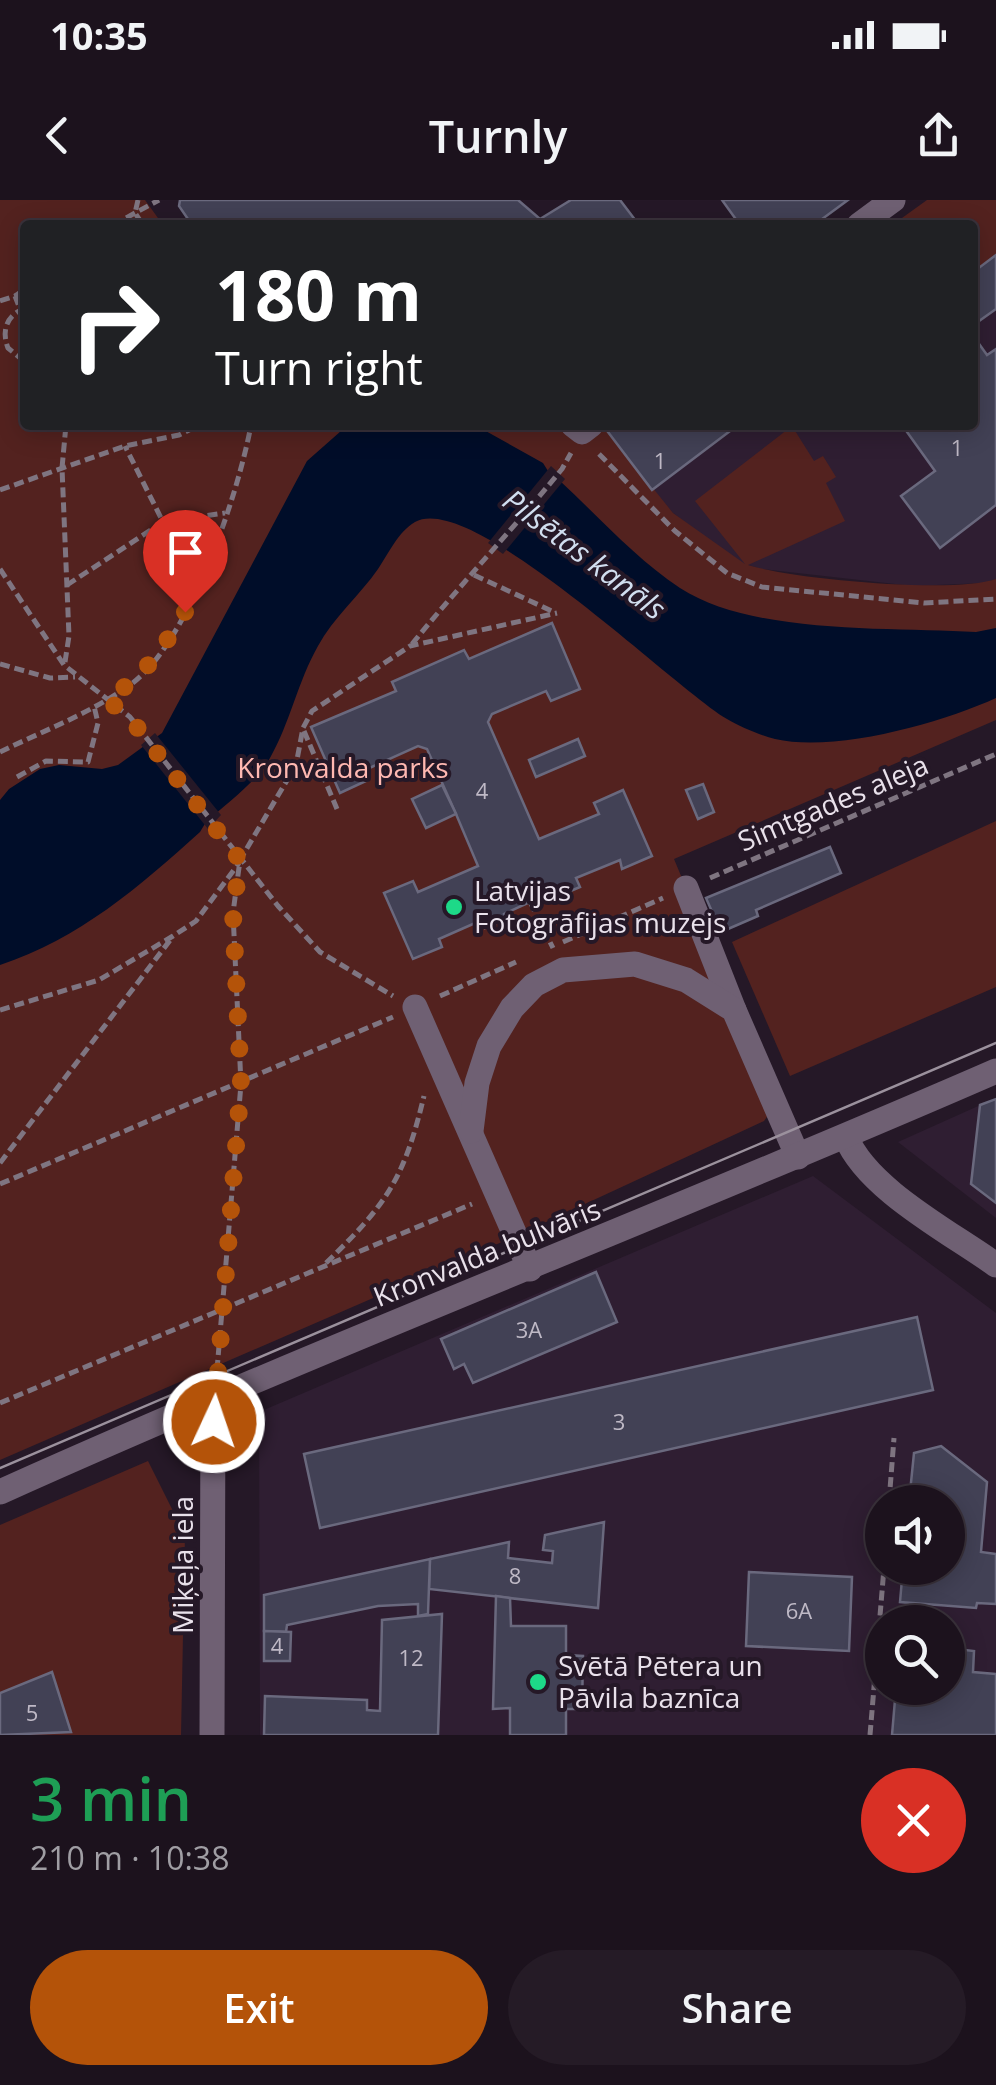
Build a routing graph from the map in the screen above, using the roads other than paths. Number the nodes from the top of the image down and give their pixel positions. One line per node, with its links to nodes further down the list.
1 (893, 200): 2 (street)
2 (866, 220)
3 (686, 888): 5 (street)
4 (415, 1007): 7 (street)
5 (734, 1010): 7 (street); 9 (street)
6 (996, 1071): 8 (street, Kronvalda bulvāris)
7 (471, 1131): 11 (street)
8 (846, 1136): 9 (street, Kronvalda bulvāris); 10 (street)
9 (798, 1157): 11 (street, Kronvalda bulvāris)
10 (996, 1265)
11 (530, 1270): 12 (street, Kronvalda bulvāris)
12 (213, 1396): 13 (street, Kronvalda bulvāris); 14 (street, Miķeļa iela)
13 (0, 1492)
14 (212, 1735)

